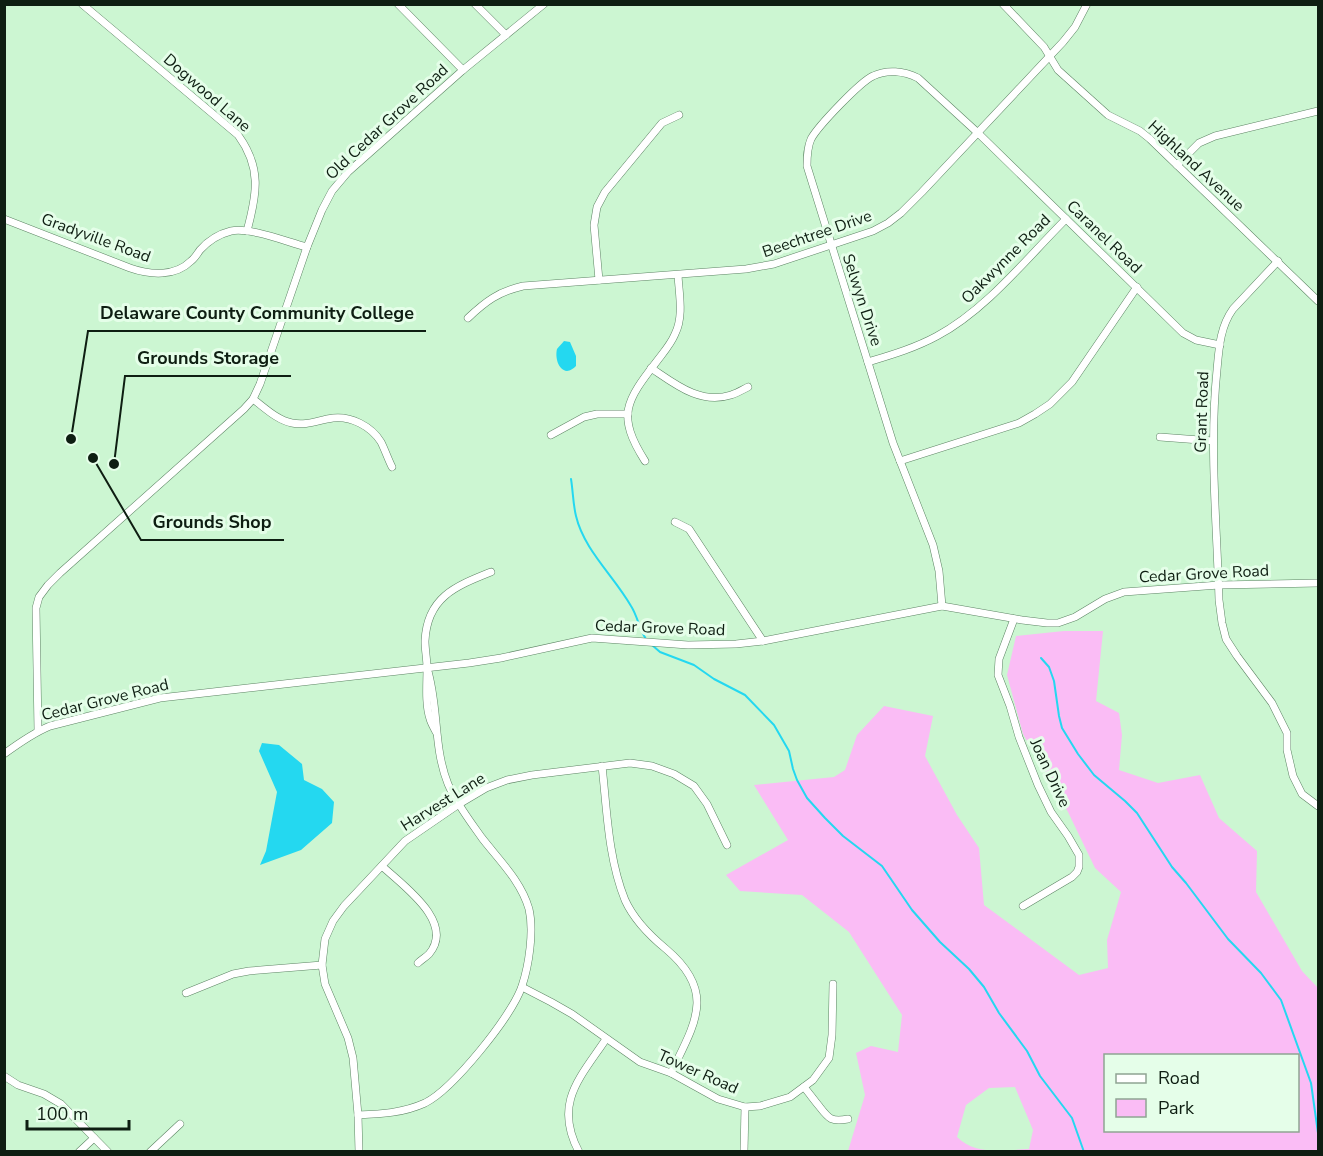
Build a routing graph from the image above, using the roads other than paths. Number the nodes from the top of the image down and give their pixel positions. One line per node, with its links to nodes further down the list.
1 (82, 4): 16 (street, Dogwood Lane)
2 (398, 4): 9 (street)
3 (475, 4): 7 (street)
4 (544, 4): 7 (street, Old Cedar Grove Road)
5 (1003, 4): 8 (street, Highland Avenue)
6 (1087, 4): 8 (street, Beechtree Drive)
7 (506, 35): 9 (street, Old Cedar Grove Road)
8 (1049, 57): 12 (street, Beechtree Drive); 13 (street, Highland Avenue)
9 (463, 70): 18 (street, Old Cedar Grove Road)
10 (1318, 111): 13 (street)
11 (679, 115): 21 (street)
12 (978, 134): 15 (street, Caranel Road); 17 (street, Beechtree Drive); 17 (street, Selwyn Drive)
13 (1177, 165): 19 (street, Highland Avenue)
14 (4, 219): 16 (street, Gradyville Road)
15 (1066, 219): 22 (street, Caranel Road); 26 (street, Oakwynne Road)
16 (247, 231): 18 (street, Gradyville Road)
17 (831, 245): 20 (street, Beechtree Drive); 26 (street, Selwyn Drive)
18 (307, 247): 29 (street, Old Cedar Grove Road)
19 (1278, 261): 23 (street, Highland Avenue); 25 (street, Grant Road)
20 (678, 275): 21 (street, Beechtree Drive); 27 (street)
21 (599, 280): 24 (street, Beechtree Drive)
22 (1137, 287): 25 (street, Caranel Road); 35 (street)
23 (1318, 301)
24 (468, 318)
25 (1220, 345): 33 (street, Grant Road)
26 (868, 362): 35 (street, Selwyn Drive)
27 (651, 368): 28 (street); 30 (street)
28 (748, 387)
29 (253, 399): 36 (street); 45 (street, Old Cedar Grove Road)
30 (628, 414): 31 (street); 34 (street)
31 (551, 435)
32 (1160, 437): 33 (street)
33 (1213, 441): 40 (street, Grant Road)
34 (645, 460)
35 (900, 461): 41 (street, Selwyn Drive)
36 (392, 467)
37 (675, 522): 43 (street)
38 (491, 572): 44 (street)
39 (1318, 583): 40 (street, Cedar Grove Road)
40 (1219, 585): 42 (street, Cedar Grove Road); 49 (street, Grant Road)
41 (942, 606): 42 (street, Cedar Grove Road); 43 (street, Cedar Grove Road)
42 (1014, 619): 52 (street, Joan Drive)
43 (763, 642): 44 (street, Cedar Grove Road)
44 (427, 668): 45 (street, Cedar Grove Road); 48 (street)
45 (38, 731): 46 (street, Cedar Grove Road)
46 (4, 754)
47 (602, 766): 48 (street, Harvest Lane); 50 (street, Harvest Lane); 59 (street)
48 (459, 804): 51 (street, Harvest Lane); 56 (street)
49 (1318, 806)
50 (727, 845)
51 (382, 866): 53 (street); 54 (street, Harvest Lane)
52 (1023, 906)
53 (418, 963)
54 (322, 965): 57 (street); 63 (street, Harvest Lane)
55 (833, 984): 61 (street, Tower Road)
56 (522, 987): 58 (street, Tower Road); 63 (street)
57 (186, 993)
58 (606, 1039): 59 (street, Tower Road); 71 (street)
59 (671, 1073): 62 (street, Tower Road)
60 (4, 1076): 66 (street)
61 (804, 1087): 62 (street, Tower Road); 64 (street)
62 (745, 1107): 72 (street)
63 (358, 1115): 70 (street, Harvest Lane)
64 (848, 1119)
65 (180, 1124): 69 (street)
66 (94, 1138): 67 (street); 68 (street)
67 (79, 1152)
68 (108, 1152)
69 (150, 1152)
70 (359, 1152)
71 (579, 1152)
72 (744, 1152)

